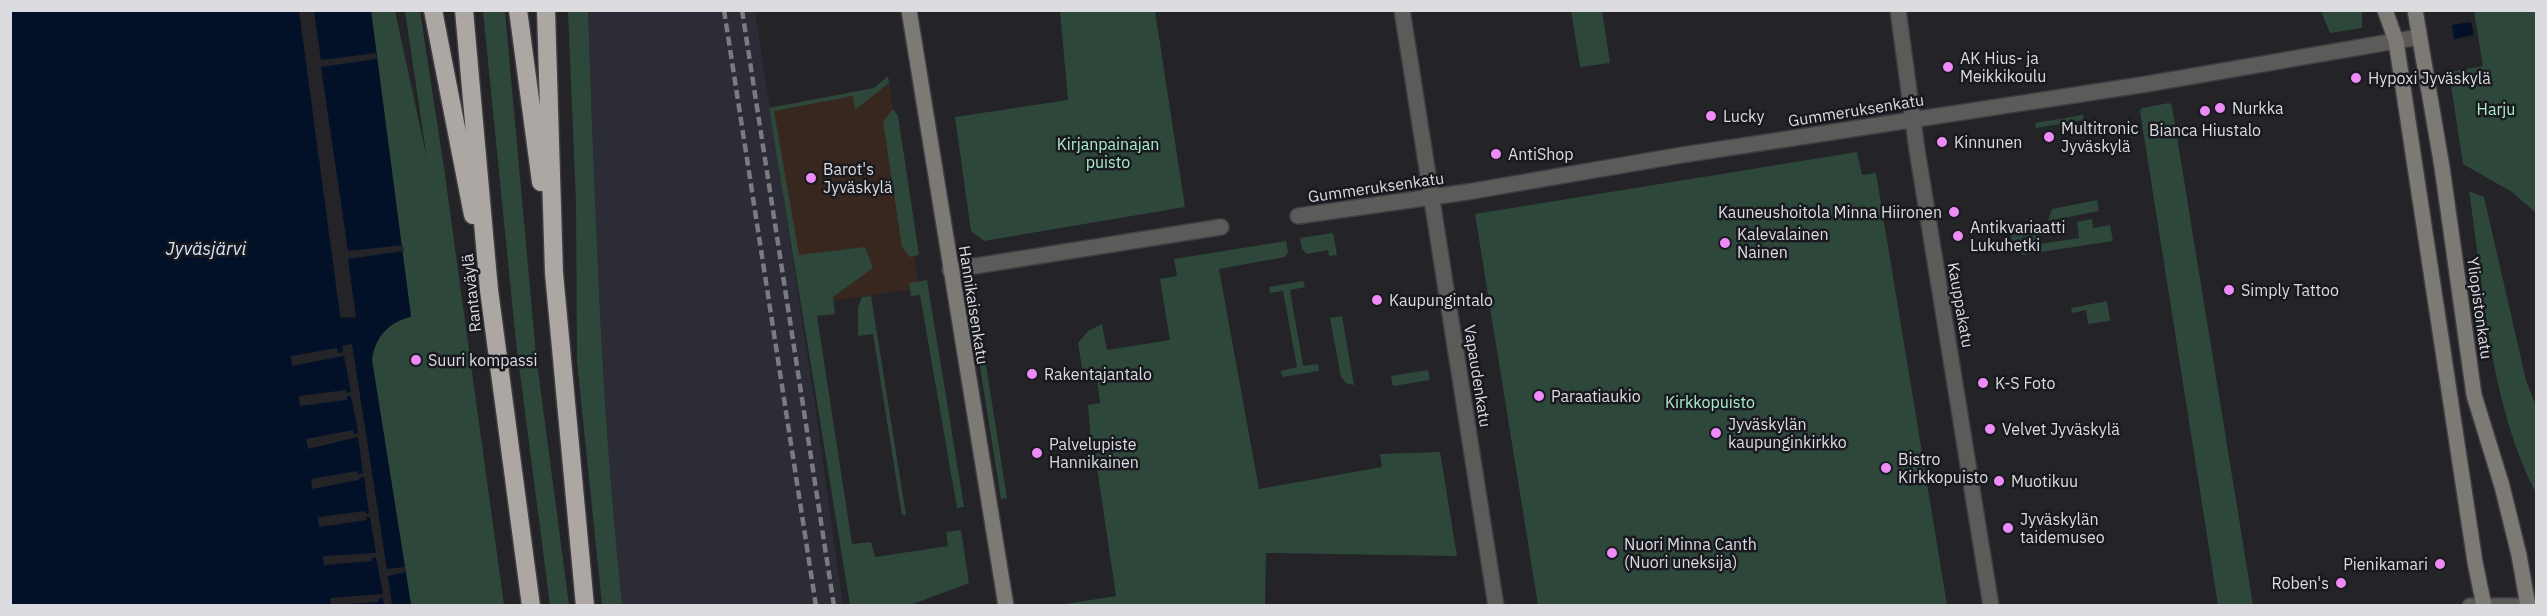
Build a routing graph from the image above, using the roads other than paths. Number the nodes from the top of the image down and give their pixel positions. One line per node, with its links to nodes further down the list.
1 (433, 10): 18 (highway)
2 (464, 10): 18 (highway, Rantaväylä)
3 (518, 10): 17 (highway)
4 (546, 10): 17 (highway)
5 (909, 10): 16 (main road, Hannikaisenkatu)
6 (1402, 10): 13 (street, Vapaudenkatu)
7 (1898, 10): 12 (street, Kauppakatu)
8 (2385, 10): 11 (main road)
9 (2415, 10): 10 (main road, Yliopistonkatu)
10 (2419, 37): 11 (street, Gummeruksenkatu); 20 (main road, Yliopistonkatu)
11 (2396, 41): 12 (street, Gummeruksenkatu); 19 (main road)
12 (1913, 121): 13 (street, Gummeruksenkatu); 25 (street, Kauppakatu)
13 (1431, 198): 14 (street, Gummeruksenkatu); 24 (street, Vapaudenkatu)
14 (1298, 216)
15 (1221, 228): 16 (street)
16 (950, 270): 23 (main road, Hannikaisenkatu)
17 (554, 273): 22 (highway)
18 (489, 290): 21 (highway, Rantaväylä)
19 (2479, 605): 20 (street)
20 (2530, 605)
21 (531, 606)
22 (585, 606)
23 (1006, 606)
24 (1496, 606)
25 (1991, 606)

